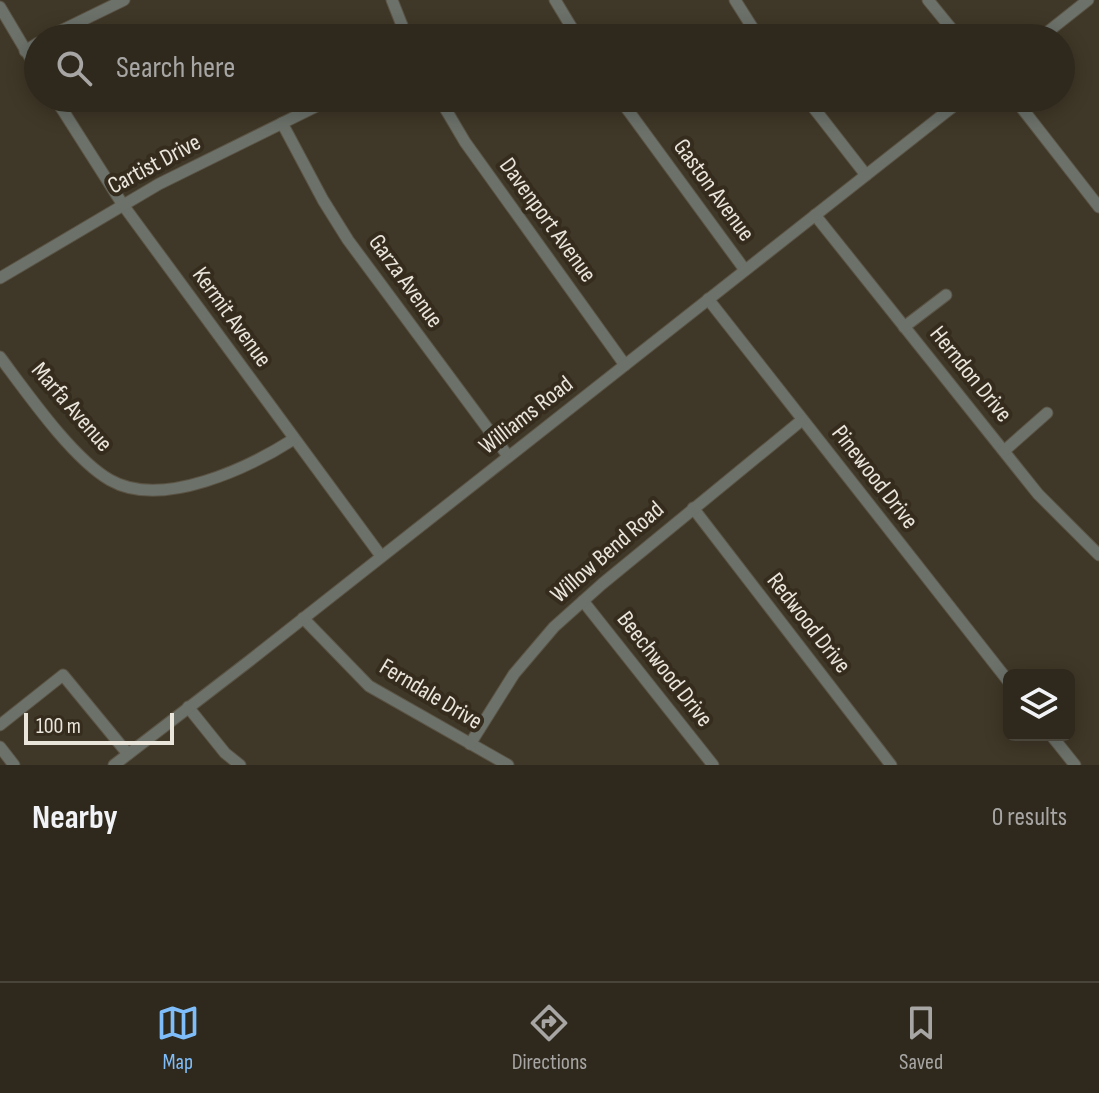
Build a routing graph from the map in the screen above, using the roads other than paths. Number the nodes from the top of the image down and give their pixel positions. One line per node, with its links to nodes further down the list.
1 (124, 0): 8 (street)
2 (392, 0): 9 (street)
3 (555, 0): 10 (street)
4 (735, 0): 11 (street)
5 (928, 0): 12 (street)
6 (1088, 0): 13 (street)
7 (0, 7): 14 (street)
8 (75, 24)
9 (401, 24)
10 (570, 24)
11 (750, 24)
12 (948, 24)
13 (1058, 24)
14 (24, 49)
15 (64, 112): 24 (street, Kermit Avenue)
16 (304, 112): 22 (street, Cartist Drive)
17 (447, 112): 33 (street, Davenport Avenue)
18 (629, 112): 27 (street, Gaston Avenue)
19 (817, 112): 23 (street)
20 (946, 112): 23 (street, Williams Road)
21 (1025, 112): 25 (street)
22 (282, 123): 24 (street, Cartist Drive); 38 (street, Garza Avenue)
23 (866, 175): 26 (street, Williams Road)
24 (123, 205): 28 (street, Cartist Drive); 36 (street, Kermit Avenue)
25 (1099, 207)
26 (815, 215): 27 (street, Williams Road); 31 (street, Herndon Drive)
27 (745, 270): 30 (street, Williams Road)
28 (0, 278)
29 (946, 295): 31 (street)
30 (708, 299): 33 (street, Williams Road); 35 (street, Pinewood Drive)
31 (904, 327): 37 (street, Herndon Drive)
32 (0, 357): 36 (street, Marfa Avenue)
33 (625, 365): 38 (street, Williams Road)
34 (1047, 413): 37 (street)
35 (802, 420): 39 (street, Willow Bend Road); 44 (street, Pinewood Drive)
36 (294, 439): 41 (street, Kermit Avenue)
37 (1004, 451): 40 (street, Herndon Drive)
38 (508, 456): 41 (street, Williams Road)
39 (693, 508): 42 (street, Willow Bend Road); 56 (street, Redwood Drive)
40 (1099, 555)
41 (381, 556): 43 (street, Williams Road)
42 (583, 601): 48 (street, Willow Bend Road); 55 (street, Beechwood Drive)
43 (303, 618): 45 (street, Williams Road); 48 (street, Ferndale Drive)
44 (1003, 674)
45 (188, 707): 50 (street, Williams Road); 53 (street)
46 (0, 725): 50 (street)
47 (1056, 741): 57 (street)
48 (470, 744): 54 (street, Ferndale Drive)
49 (0, 747): 51 (street)
50 (128, 754): 52 (street, Williams Road)
51 (14, 765)
52 (114, 765)
53 (240, 765)
54 (508, 765)
55 (713, 765)
56 (891, 765)
57 (1075, 765)

